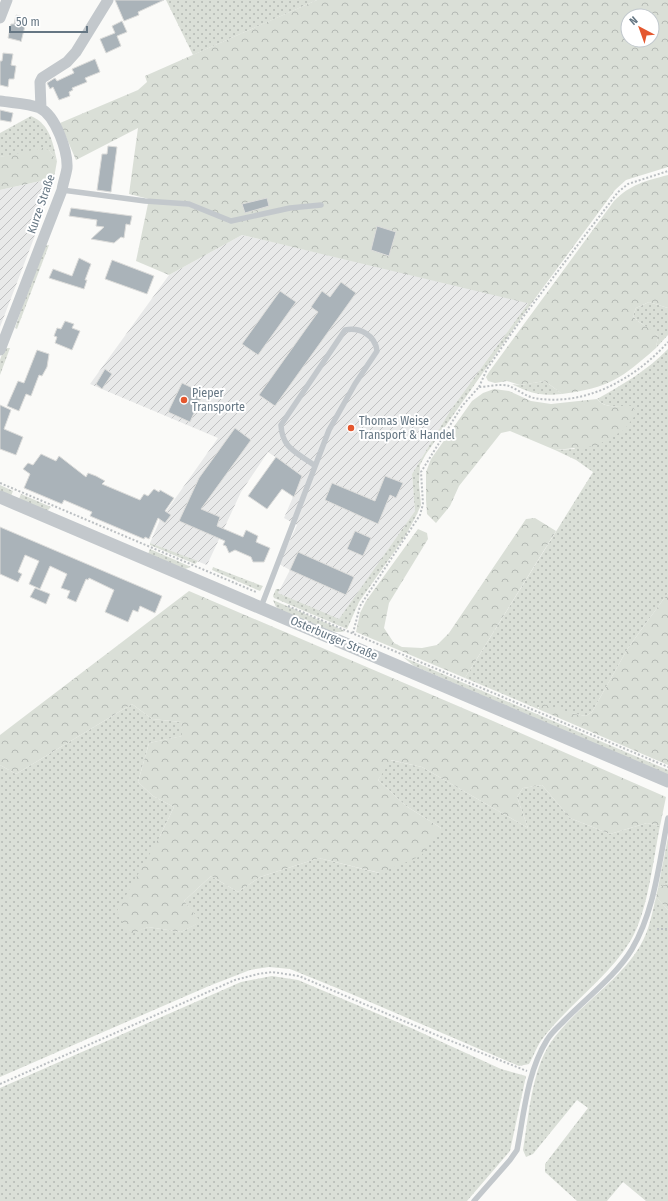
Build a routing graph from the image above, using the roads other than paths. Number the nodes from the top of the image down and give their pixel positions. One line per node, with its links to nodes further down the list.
1 (7, 0): 3 (street)
2 (108, 0): 5 (street)
3 (0, 18)
4 (0, 101): 5 (street)
5 (41, 109): 6 (street, Kurze Straße)
6 (62, 190): 7 (lane); 8 (street, Kurze Straße)
7 (321, 205)
8 (0, 350)
9 (314, 464): 9 (lane); 11 (lane)
10 (0, 497): 11 (street, Osterburger Straße)
11 (263, 602): 12 (street, Osterburger Straße)
12 (668, 781)
13 (668, 818): 14 (lane)
14 (474, 1201)

